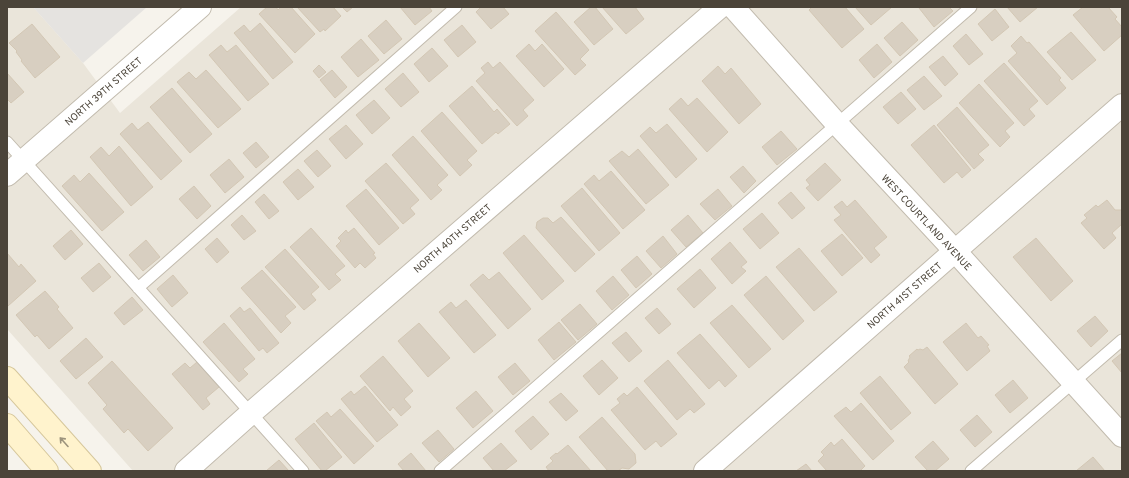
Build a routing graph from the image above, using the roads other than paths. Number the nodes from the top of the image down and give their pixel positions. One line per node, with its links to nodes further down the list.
1 (200, 7): 9 (street, NORTH 39TH STREET)
2 (456, 7): 12 (lane)
3 (720, 7): 16 (street, NORTH 40TH STREET)
4 (733, 7): 7 (street, WEST COURTLAND AVENUE)
5 (971, 7): 7 (lane)
6 (1122, 105): 11 (street, NORTH 41ST STREET)
7 (837, 124): 11 (street, WEST COURTLAND AVENUE); 23 (lane)
8 (7, 142): 9 (lane)
9 (23, 160): 10 (street, NORTH 39TH STREET); 12 (lane)
10 (7, 174)
11 (955, 251): 15 (street, WEST COURTLAND AVENUE); 24 (street, NORTH 41ST STREET)
12 (138, 288): 16 (lane)
13 (1122, 340): 15 (lane)
14 (7, 378): 20 (main road, one-way to 14)
15 (1074, 382): 18 (street, WEST COURTLAND AVENUE); 25 (lane)
16 (251, 413): 21 (street, NORTH 40TH STREET); 22 (lane)
17 (7, 425): 19 (main road)
18 (1122, 436)
19 (47, 471)
20 (90, 471)
21 (186, 471)
22 (303, 471)
23 (440, 471)
24 (705, 471)
25 (971, 471)

